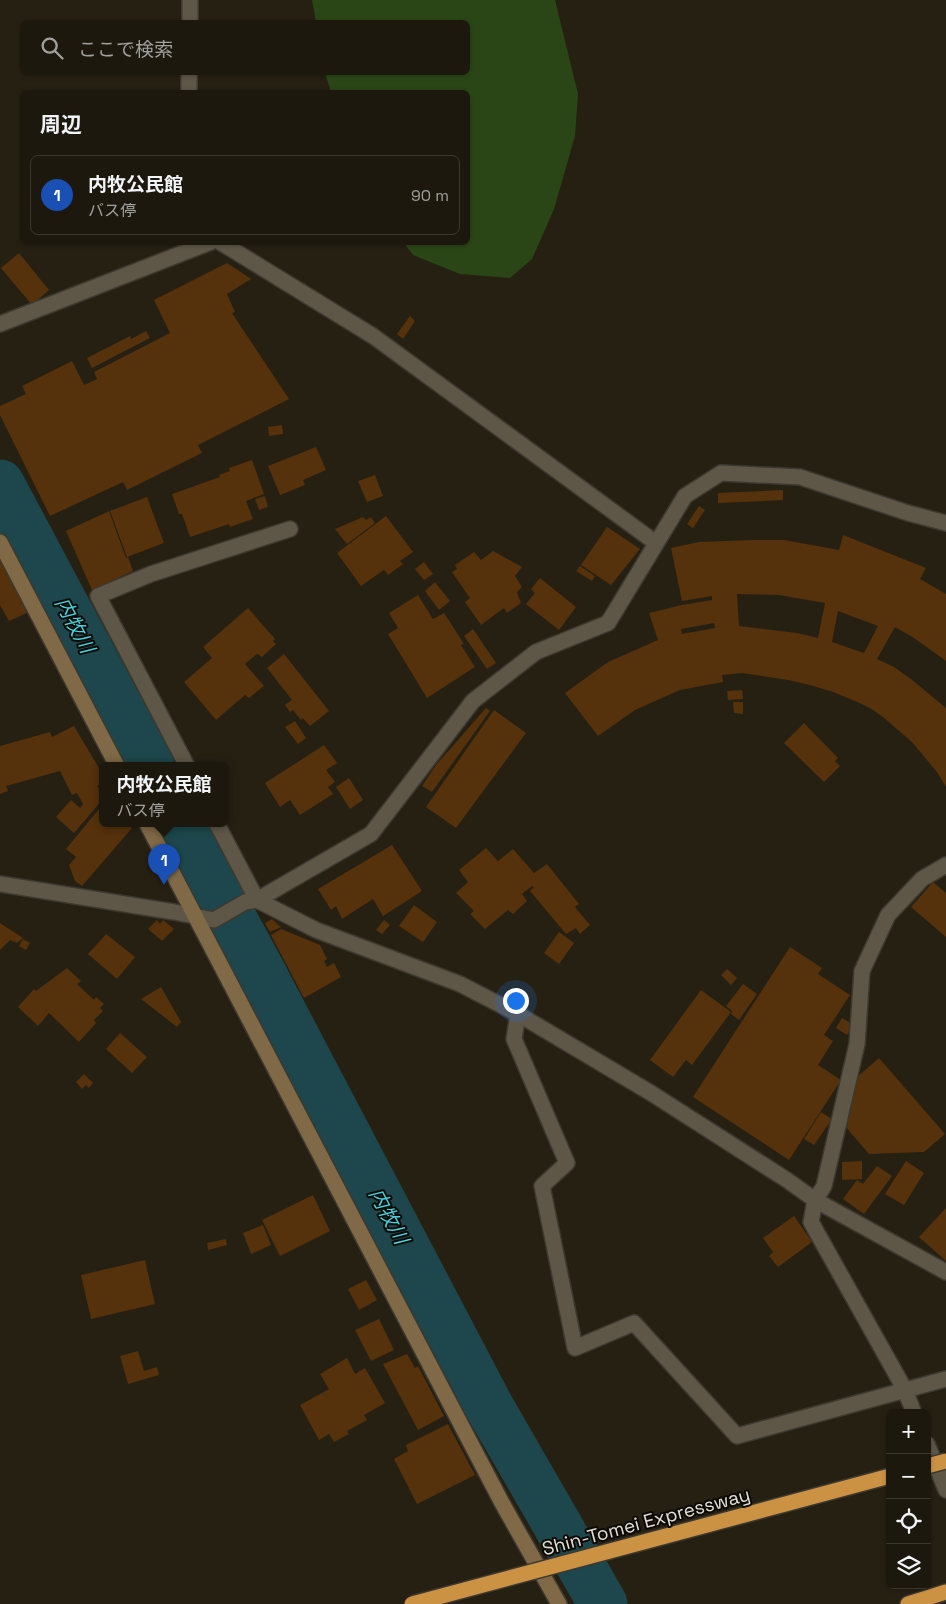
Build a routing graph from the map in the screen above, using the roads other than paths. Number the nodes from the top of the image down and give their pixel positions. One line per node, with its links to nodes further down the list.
1 (190, 0): 2 (street)
2 (190, 20)
3 (189, 75): 4 (street)
4 (189, 90)
5 (225, 245): 11 (street)
6 (188, 247): 7 (street)
7 (0, 324)
8 (946, 523): 11 (street)
9 (290, 529): 13 (street)
10 (0, 542): 12 (street)
11 (656, 543): 18 (street)
12 (115, 762)
13 (185, 762)
14 (149, 827): 19 (street)
15 (218, 827): 18 (street)
16 (946, 865): 21 (street)
17 (0, 884): 19 (street)
18 (251, 901): 19 (street); 20 (street)
19 (194, 916): 33 (street)
20 (518, 1014): 21 (street); 24 (street)
21 (814, 1200): 22 (street); 24 (street)
22 (946, 1272)
23 (946, 1380): 24 (street)
24 (905, 1390): 25 (street)
25 (912, 1409)
26 (931, 1454): 30 (street)
27 (946, 1461): 28 (highway, bridge)
28 (931, 1465)
29 (886, 1477): 32 (highway, Shin-Tomei Expressway, bridge)
30 (946, 1490)
31 (946, 1592): 34 (highway)
32 (412, 1604)
33 (560, 1604)
34 (908, 1604)

